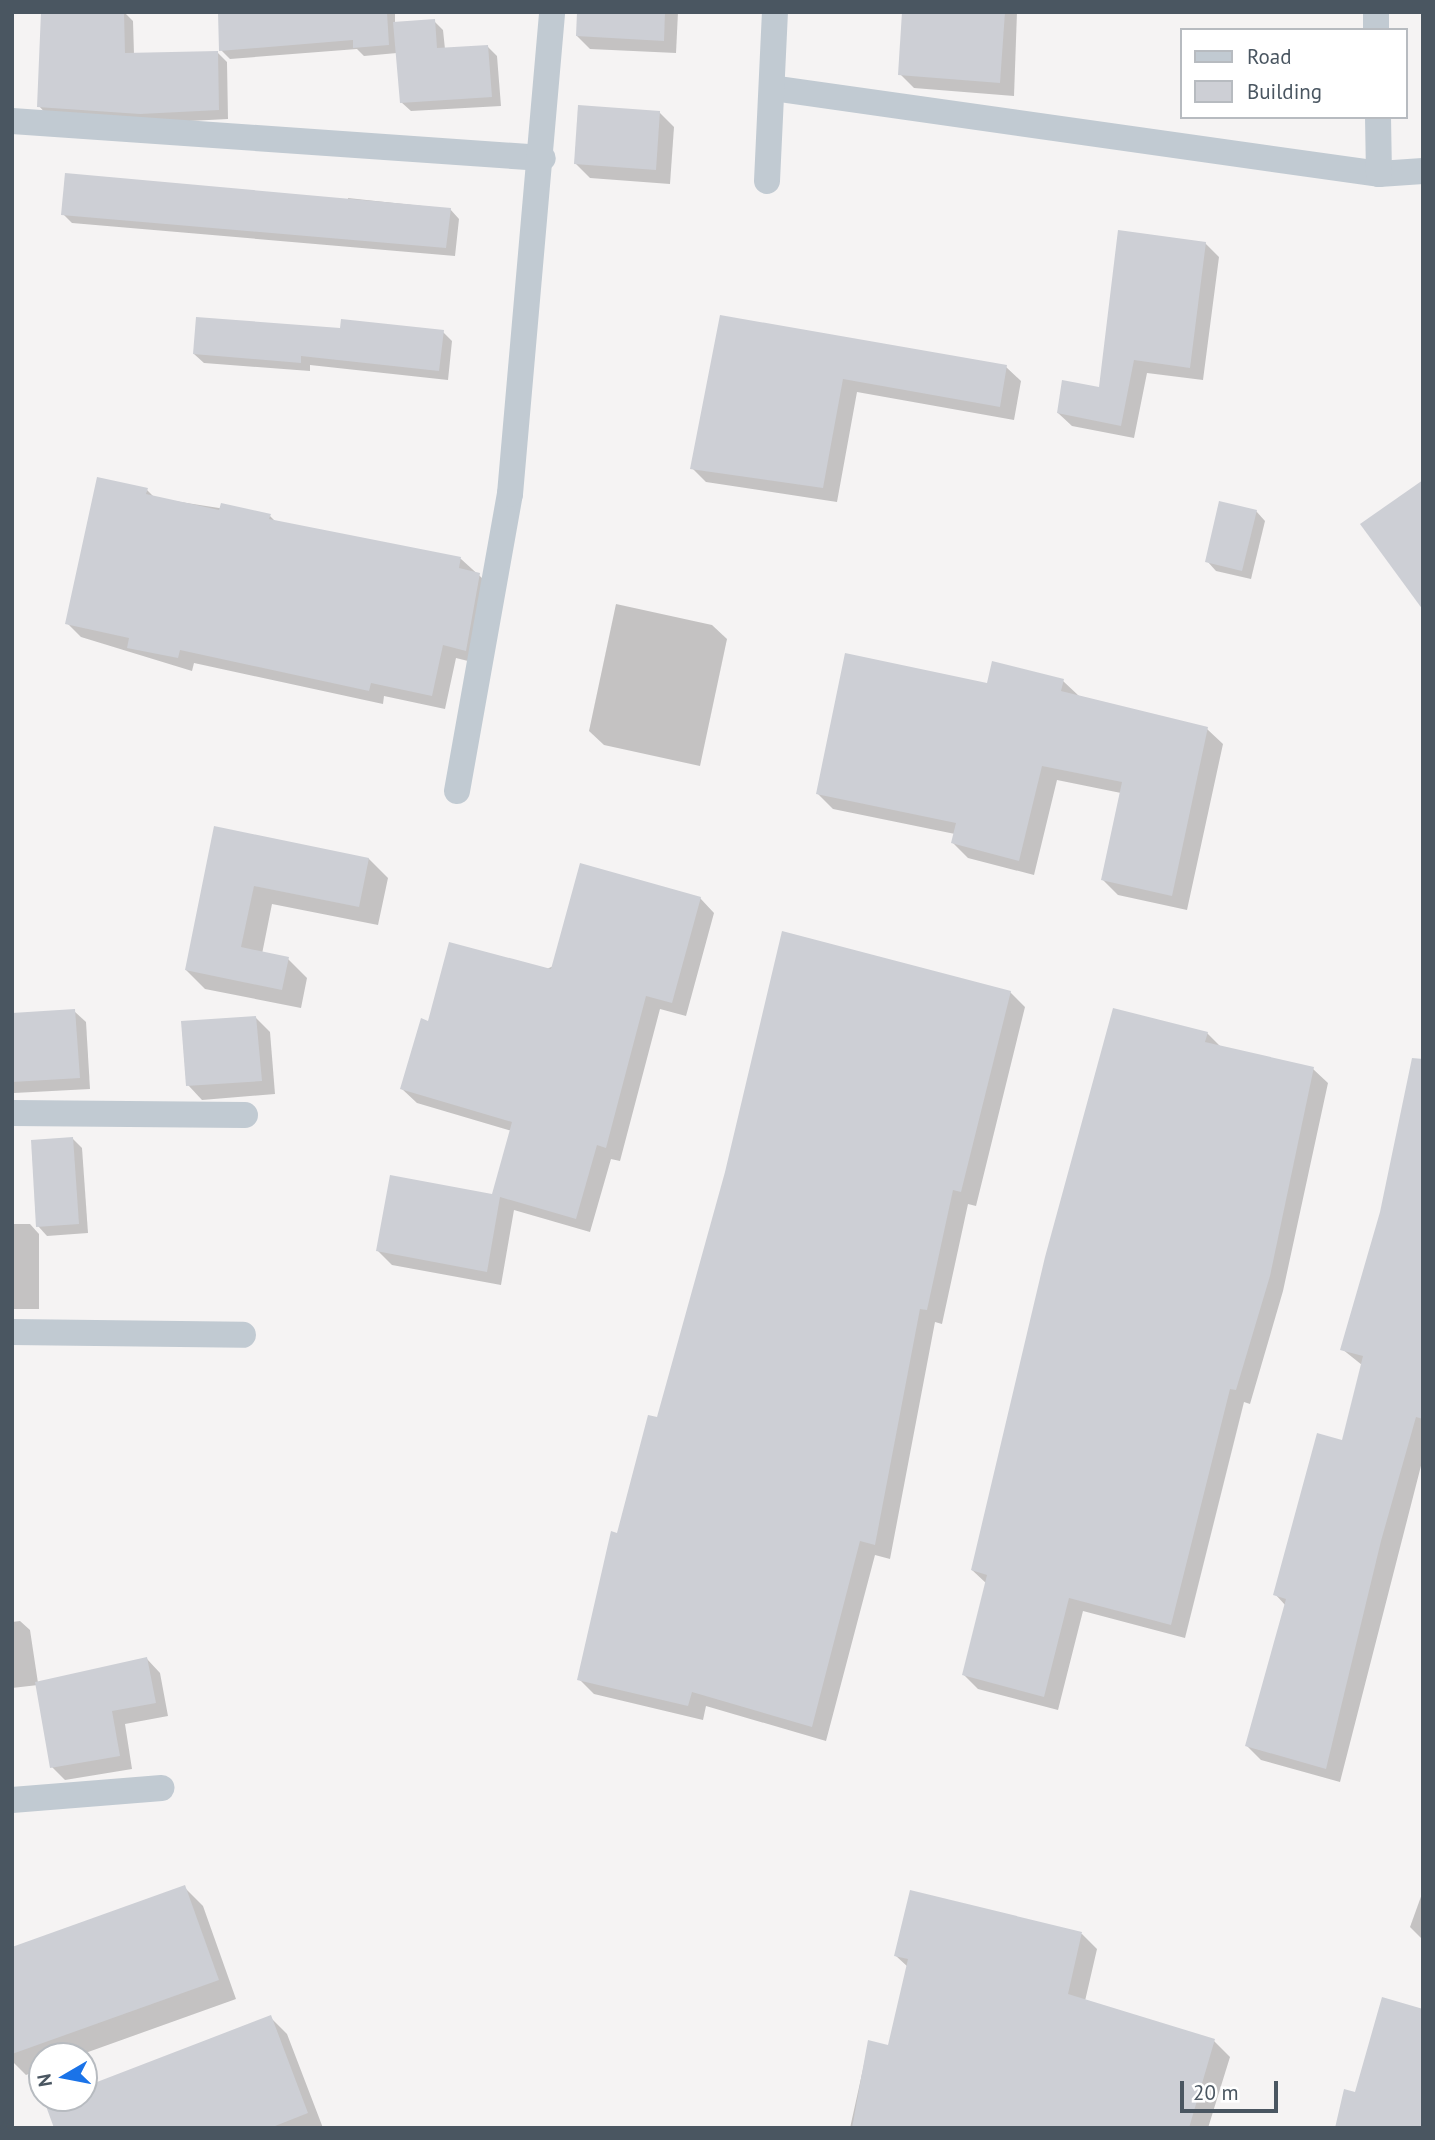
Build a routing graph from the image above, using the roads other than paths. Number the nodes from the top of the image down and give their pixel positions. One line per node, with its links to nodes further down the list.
1 (552, 12): 6 (street)
2 (775, 12): 3 (street)
3 (772, 88): 8 (street); 9 (street)
4 (1378, 119): 8 (street)
5 (12, 121): 6 (street)
6 (543, 158): 10 (street)
7 (1423, 171): 8 (street)
8 (1379, 174)
9 (767, 181)
10 (457, 791)
11 (12, 1113): 12 (street)
12 (245, 1115)
13 (12, 1332): 14 (street)
14 (243, 1335)
15 (162, 1788): 16 (street)
16 (12, 1800)

